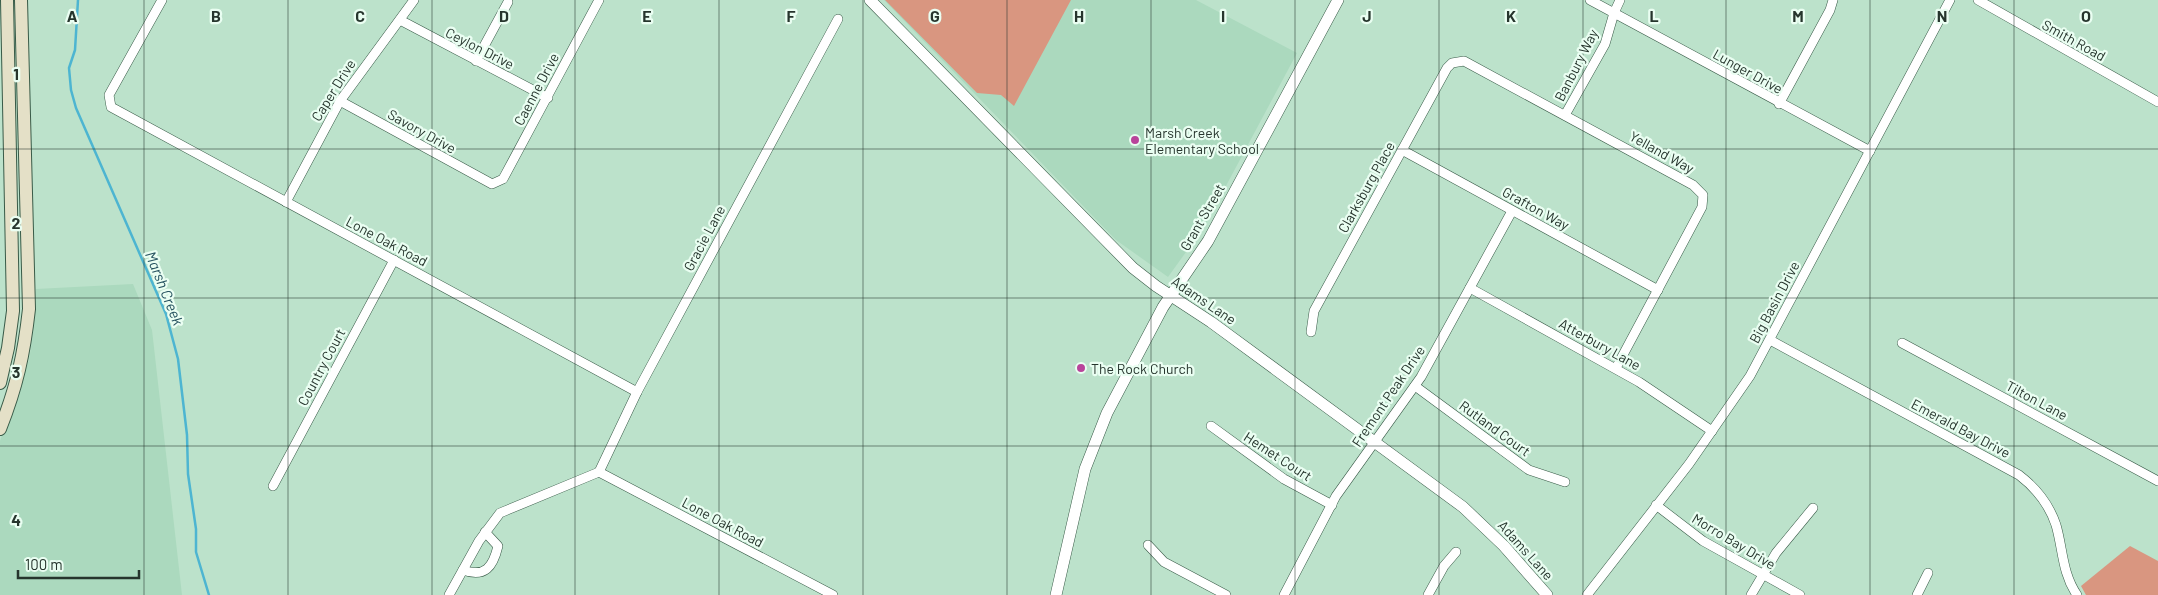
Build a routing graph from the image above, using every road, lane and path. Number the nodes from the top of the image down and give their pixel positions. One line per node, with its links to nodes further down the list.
1 (8, 0): 36 (main road)
2 (21, 0): 37 (main road)
3 (162, 0): 27 (street, Lone Oak Road)
4 (414, 0): 16 (street, Caper Drive)
5 (598, 0): 19 (street, Caenne Drive)
6 (870, 0): 32 (street, Adams Lane)
7 (1338, 0): 32 (street, Grant Street)
8 (1590, 0): 14 (street, Lunger Drive)
9 (1620, 0): 14 (street, Banbury Way)
10 (1833, 0): 22 (street)
11 (1950, 0): 25 (street, Big Basin Drive)
12 (1978, 0): 21 (street, Smith Road)
13 (508, 2): 17 (street)
14 (1614, 13): 22 (street, Lunger Drive); 23 (street, Banbury Way)
15 (838, 19): 41 (street, Gracie Lane)
16 (400, 20): 17 (street, Ceylon Drive); 20 (street, Caper Drive)
17 (476, 61): 19 (street, Ceylon Drive)
18 (1458, 61): 23 (street, Yelland Way); 24 (street, Clarksburg Place)
19 (548, 98): 26 (street, Caenne Drive)
20 (340, 101): 26 (street, Savory Drive); 27 (street, Caper Drive)
21 (2158, 102)
22 (1779, 104): 25 (street, Lunger Drive)
23 (1565, 115): 31 (street, Yelland Way)
24 (1402, 150): 28 (street, Grafton Way); 33 (street, Clarksburg Place)
25 (1870, 152): 34 (street, Big Basin Drive)
26 (492, 184)
27 (286, 202): 29 (street, Lone Oak Road)
28 (1512, 211): 30 (street, Fremont Peak Drive); 31 (street, Grafton Way)
29 (394, 260): 41 (street, Lone Oak Road); 49 (street, Country Court)
30 (1470, 288): 38 (street, Atterbury Lane); 40 (street, Fremont Peak Drive)
31 (1658, 290): 38 (street, Yelland Way)
32 (1171, 294): 45 (street, Adams Lane); 61 (street, Grant Street)
33 (1311, 332)
34 (1770, 340): 44 (street, Big Basin Drive); 70 (street, Emerald Bay Drive)
35 (1902, 343): 48 (street, Tilton Lane)
36 (4, 347): 37 (street); 39 (main road)
37 (24, 350): 43 (main road)
38 (1616, 368): 44 (street, Atterbury Lane)
39 (0, 383)
40 (1415, 386): 45 (street, Fremont Peak Drive); 47 (street, Rutland Court)
41 (637, 392): 46 (street, Gracie Lane)
42 (1211, 426): 50 (street, Hemet Court)
43 (0, 429)
44 (1712, 431): 51 (street, Big Basin Drive)
45 (1374, 442): 50 (street, Fremont Peak Drive); 65 (street, Adams Lane)
46 (600, 472): 53 (street); 60 (street, Lone Oak Road)
47 (1565, 482)
48 (2158, 482)
49 (273, 486)
50 (1332, 505): 63 (street, Fremont Peak Drive)
51 (1656, 506): 58 (street, Morro Bay Drive); 66 (street, Big Basin Drive)
52 (1813, 508): 58 (street)
53 (485, 532): 56 (street); 56 (street)
54 (1148, 545): 62 (street)
55 (1456, 552): 64 (street)
56 (463, 570): 59 (street)
57 (1928, 573): 69 (street)
58 (1763, 574): 67 (street); 68 (street, Morro Bay Drive)
59 (450, 595)
60 (833, 595)
61 (1056, 595)
62 (1226, 595)
63 (1284, 595)
64 (1428, 595)
65 (1547, 595)
66 (1587, 595)
67 (1751, 595)
68 (1800, 595)
69 (1917, 595)
70 (2077, 595)

